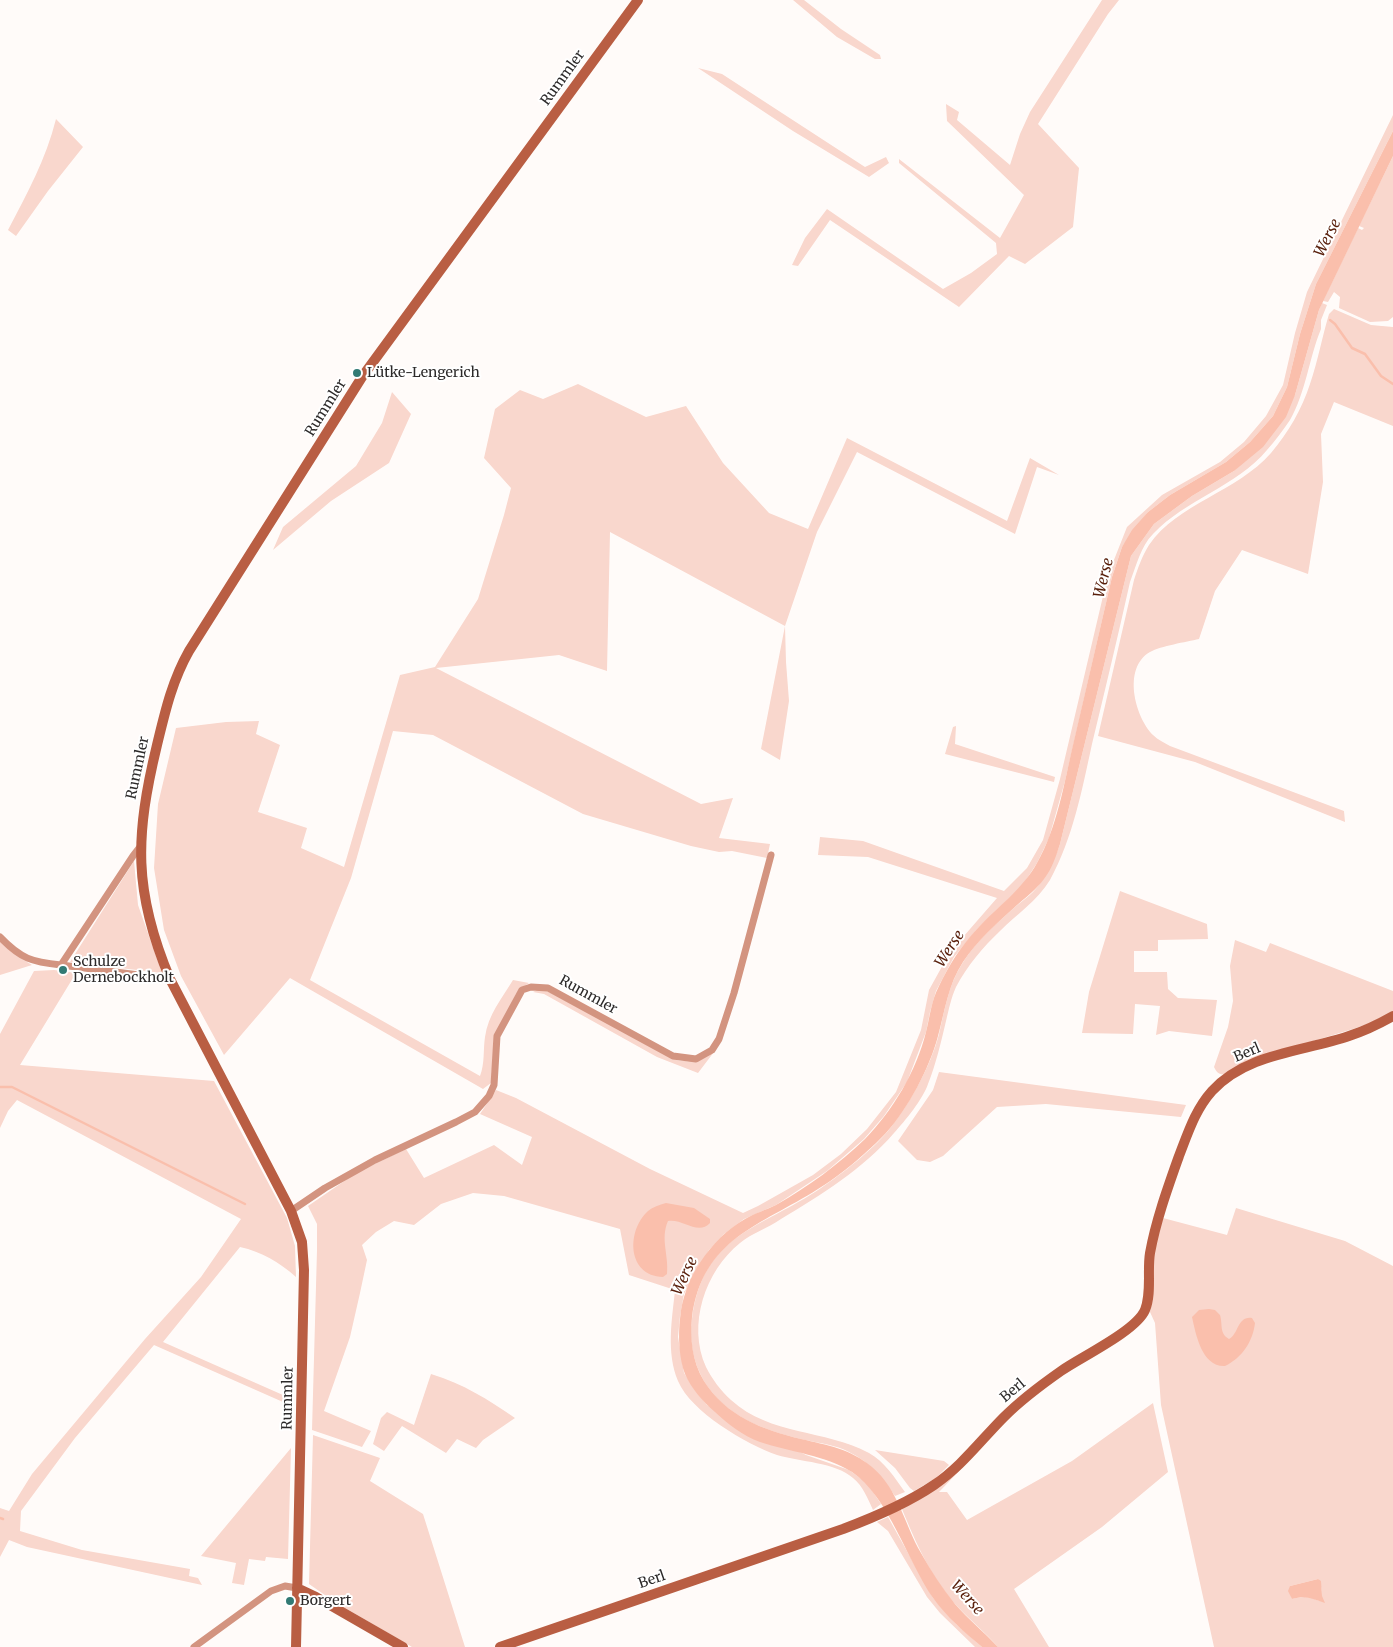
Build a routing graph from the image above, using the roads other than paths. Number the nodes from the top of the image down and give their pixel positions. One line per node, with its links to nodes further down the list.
1 (638, 0): 2 (main road, Rummler)
2 (140, 847): 5 (street); 6 (main road, Rummler)
3 (770, 856): 8 (street, Rummler)
4 (0, 937): 5 (street)
5 (61, 965): 6 (street)
6 (170, 979): 8 (main road, Rummler)
7 (1393, 1016): 13 (main road, Berl)
8 (291, 1211): 9 (main road, Rummler)
9 (297, 1588): 10 (street); 11 (main road, Rummler); 12 (main road)
10 (194, 1647)
11 (296, 1647)
12 (403, 1647)
13 (500, 1647)

